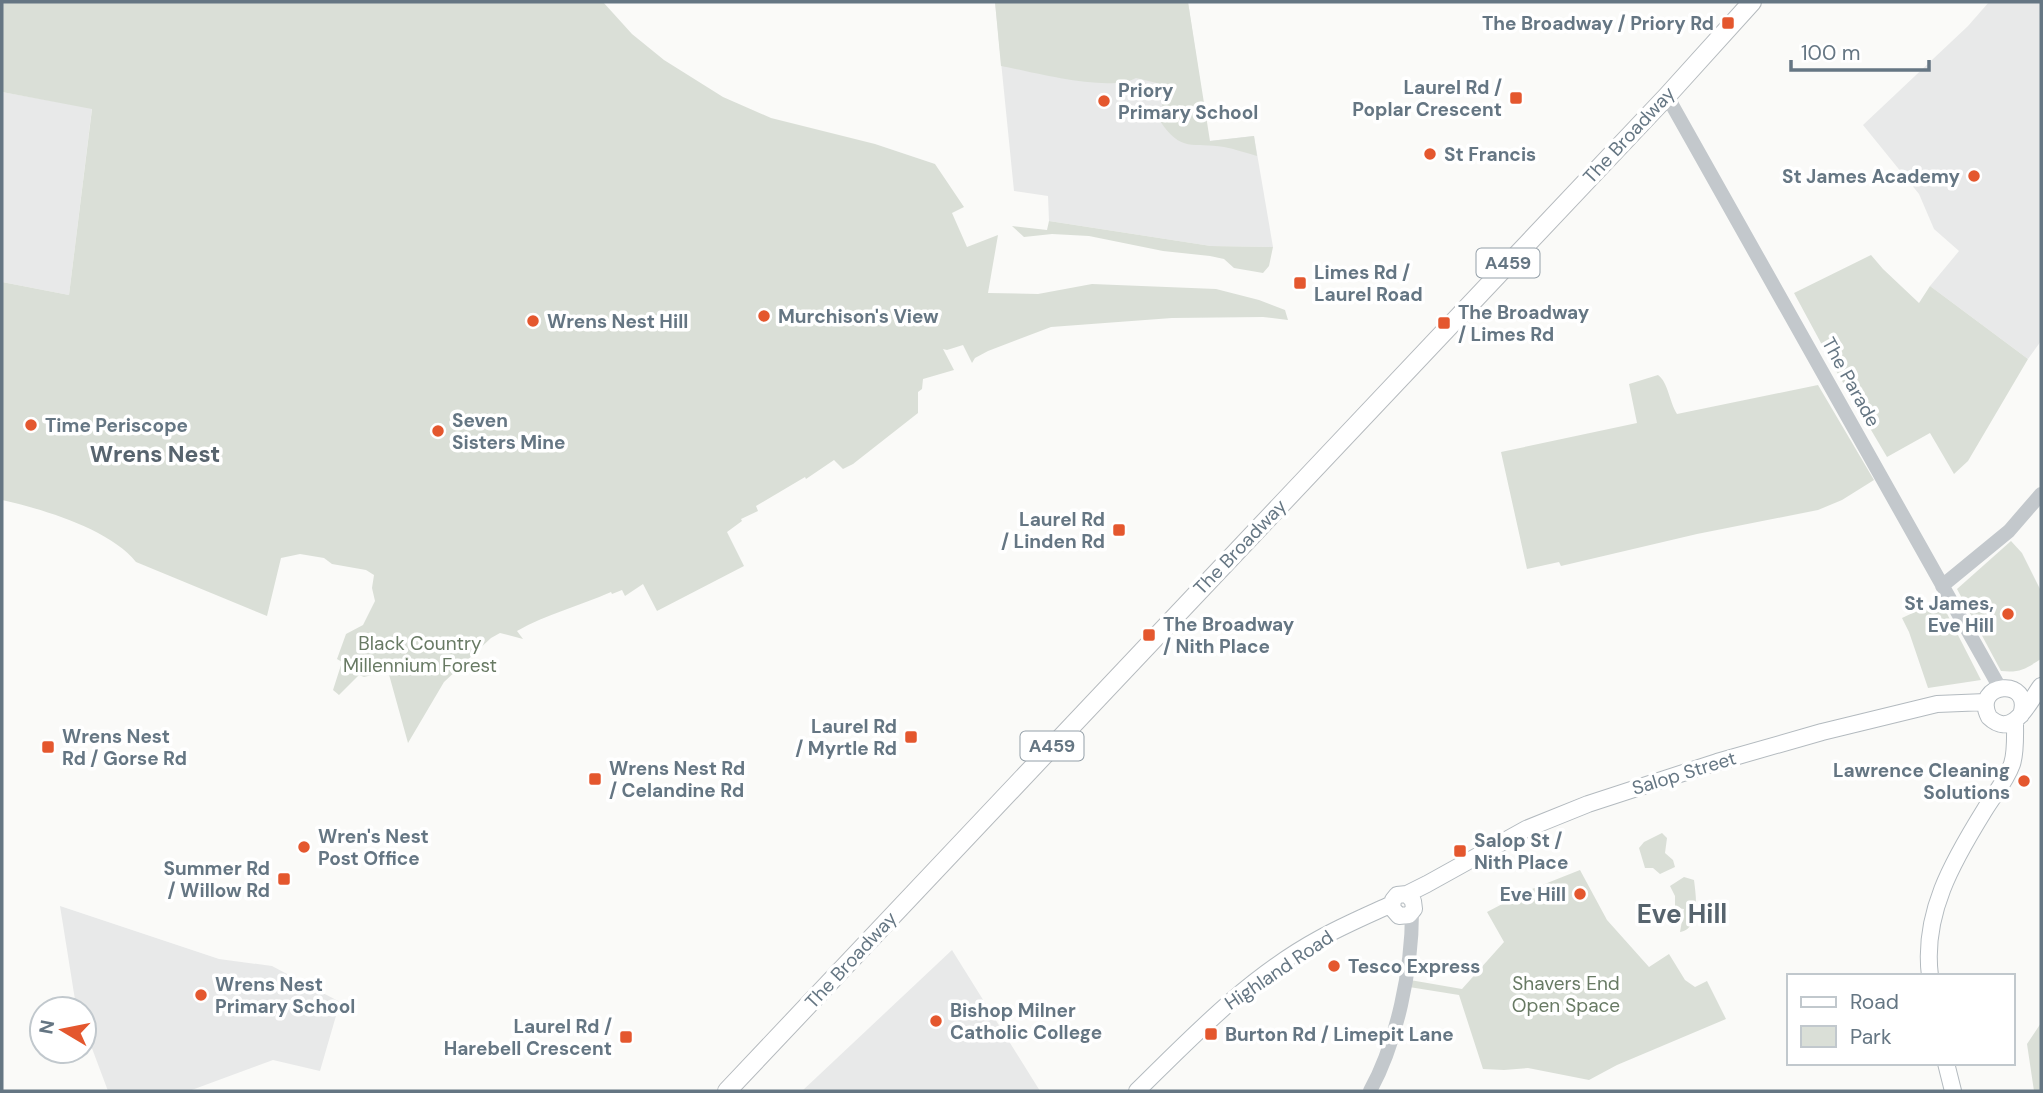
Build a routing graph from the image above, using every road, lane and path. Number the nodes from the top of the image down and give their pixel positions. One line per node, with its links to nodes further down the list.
1 (1752, 2): 2 (main road, The Broadway / A459)
2 (1667, 96): 4 (street, The Parade); 13 (main road, The Broadway / A459)
3 (2041, 494): 4 (street)
4 (1942, 586): 6 (street, The Parade)
5 (2041, 685): 7 (main road); 9 (main road)
6 (2000, 688): 7 (main road); 8 (main road)
7 (2017, 692): 9 (main road)
8 (1986, 707): 9 (main road); 10 (main road, Salop Street)
9 (2013, 720): 11 (main road)
10 (1400, 907): 14 (main road, Highland Road); 15 (street)
11 (1930, 974)
12 (1946, 1065): 16 (main road)
13 (727, 1091)
14 (1137, 1091)
15 (1370, 1091)
16 (1953, 1091)

